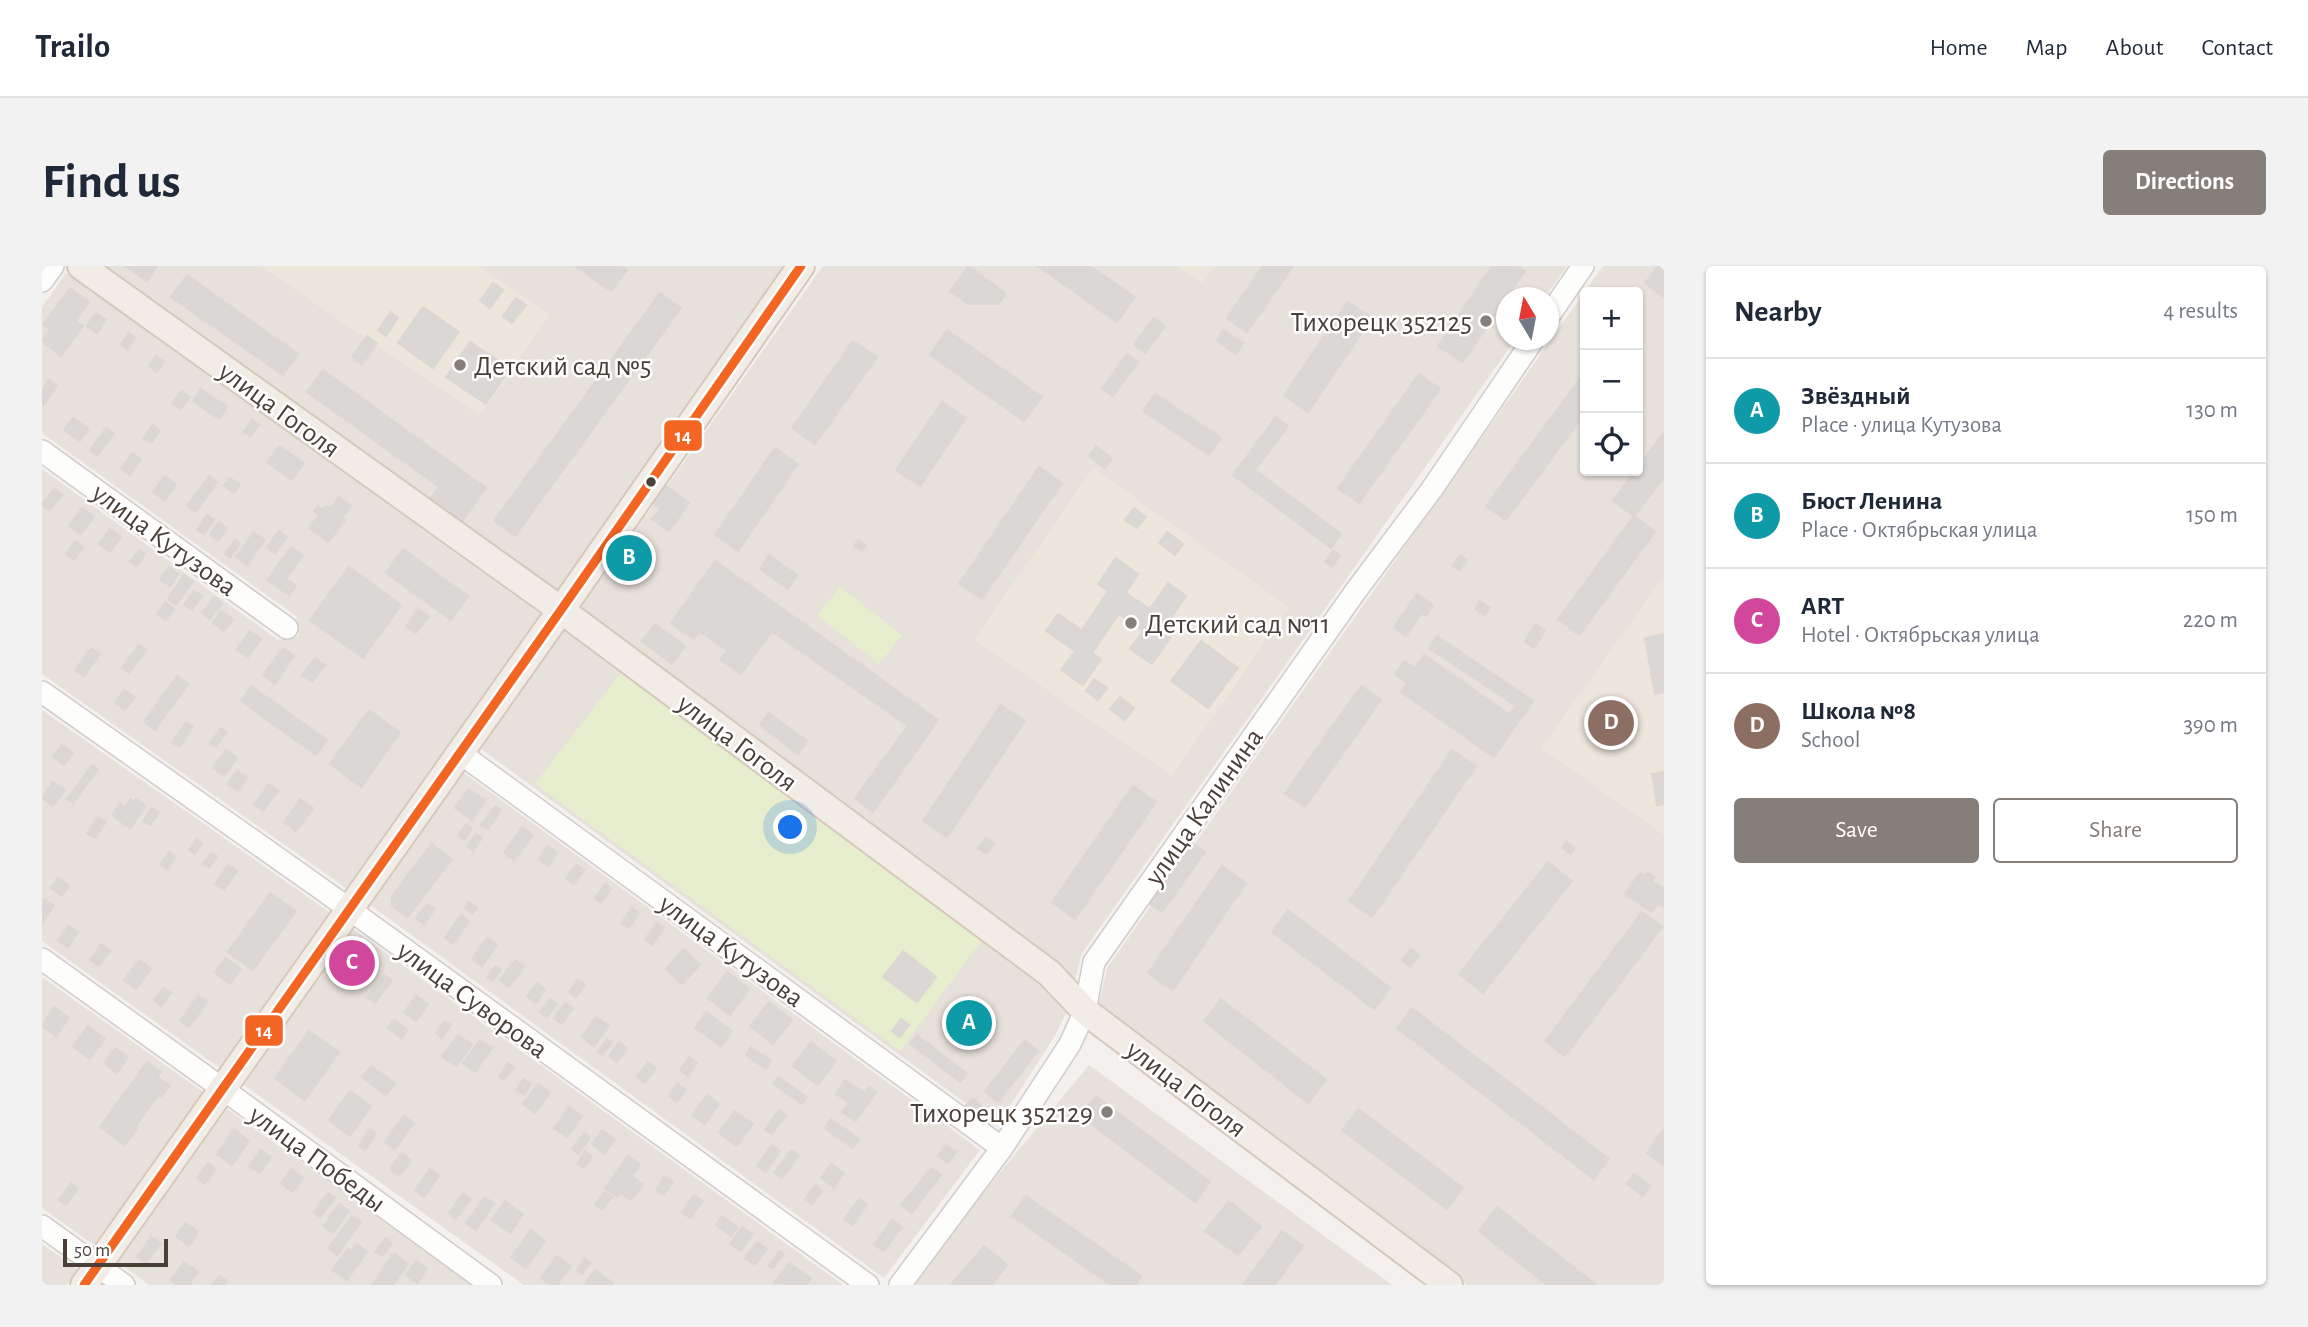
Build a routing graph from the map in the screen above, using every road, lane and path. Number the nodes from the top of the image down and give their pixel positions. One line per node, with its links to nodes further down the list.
1 (53, 266): 5 (street)
2 (81, 266): 9 (main road, улица Гоголя)
3 (801, 266): 9 (main road)
4 (1583, 266): 6 (street)
5 (42, 281)
6 (1559, 302)
7 (1526, 350): 15 (street, улица Калинина)
8 (42, 451): 10 (street, улица Кутузова)
9 (561, 610): 12 (main road); 15 (main road, улица Гоголя)
10 (287, 628)
11 (42, 692): 13 (street, улица Суворова)
12 (460, 753): 13 (main road); 17 (street, улица Кутузова)
13 (349, 909): 16 (main road); 22 (street, улица Суворова)
14 (42, 959): 16 (street, улица Победы)
15 (1085, 1011): 17 (street, улица Калинина); 24 (main road, улица Гоголя)
16 (223, 1088): 19 (main road); 21 (street, улица Победы)
17 (1002, 1148): 23 (street, улица Калинина)
18 (42, 1226): 19 (street)
19 (91, 1275): 20 (street)
20 (124, 1285)
21 (491, 1285)
22 (868, 1285)
23 (900, 1285)
24 (1450, 1285)

